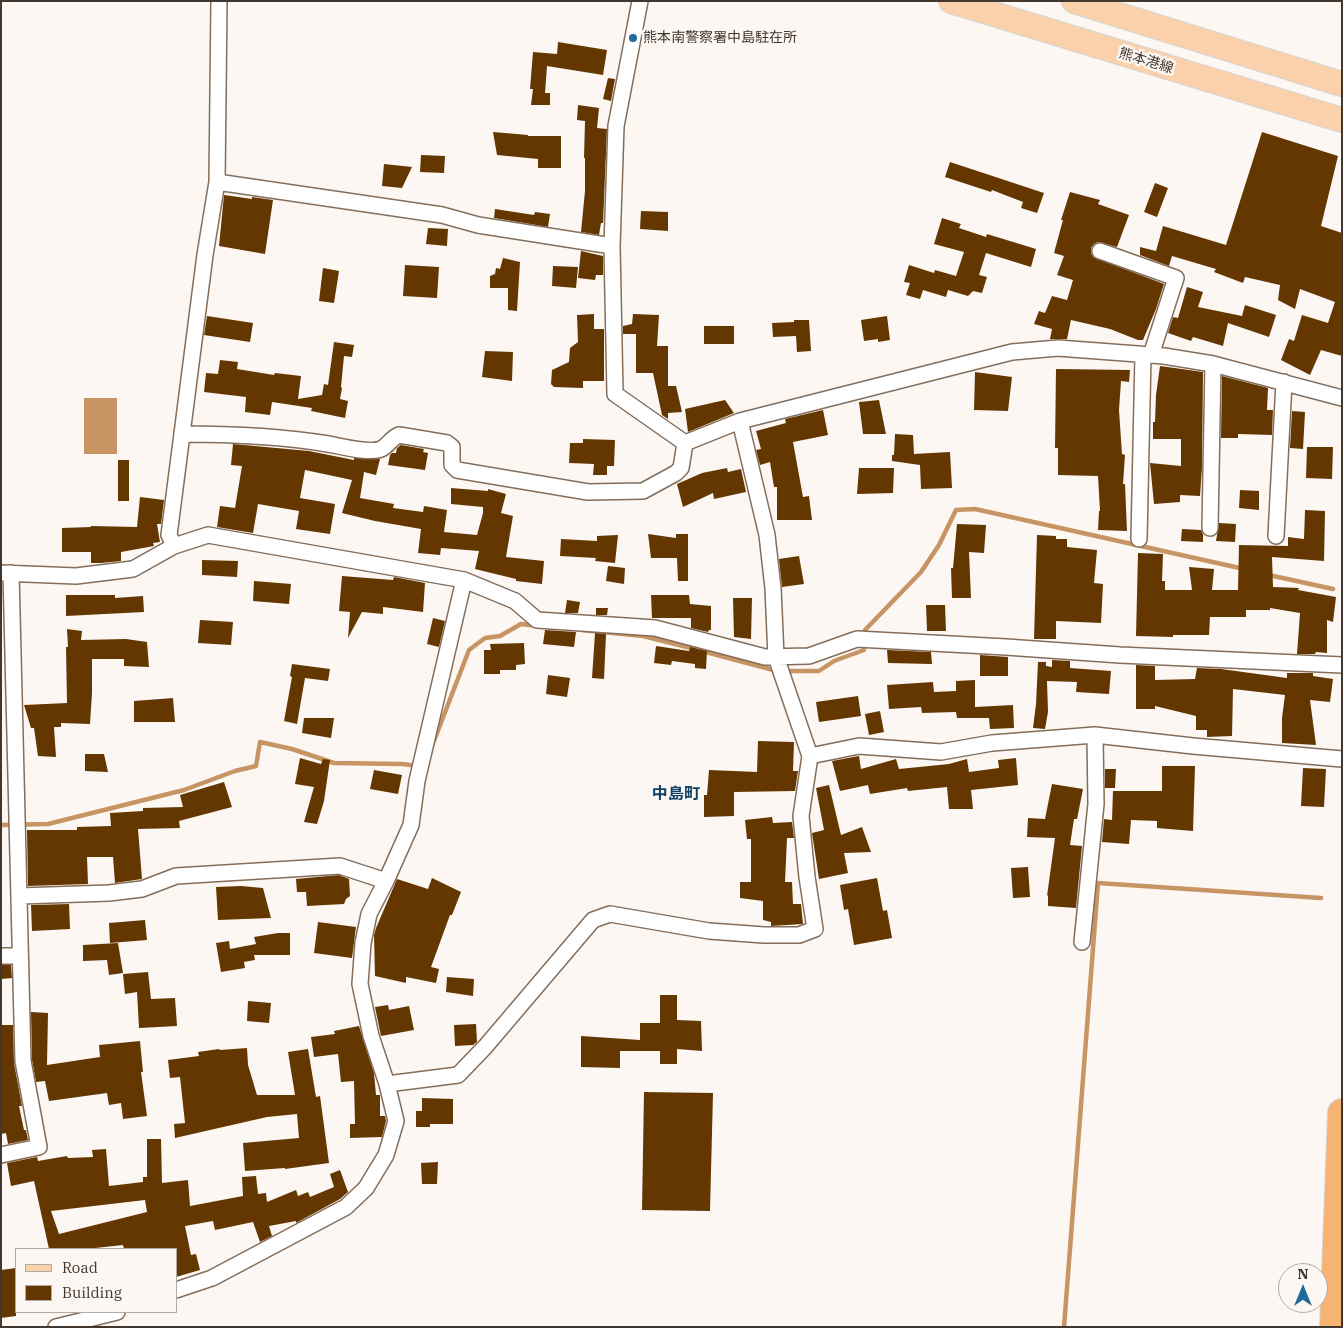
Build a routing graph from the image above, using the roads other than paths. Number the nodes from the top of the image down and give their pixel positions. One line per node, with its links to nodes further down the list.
1 (218, 1): 9 (street)
2 (640, 1): 10 (street)
3 (951, 1): 6 (main road, 熊本港線)
4 (1074, 1): 5 (main road)
5 (1116, 14): 6 (main road); 7 (main road)
6 (1106, 49): 8 (main road, 熊本港線)
7 (1342, 84)
8 (1342, 120)
9 (217, 182): 10 (street); 17 (street)
10 (612, 246): 18 (street)
11 (1100, 251): 12 (street)
12 (1147, 355): 13 (street); 16 (street); 21 (street)
13 (1213, 364): 14 (street); 19 (street)
14 (1284, 382): 15 (street); 20 (street)
15 (1342, 398)
16 (740, 421): 18 (street); 25 (street)
17 (183, 434): 18 (street); 22 (street)
18 (685, 442)
19 (1210, 528)
20 (1276, 536)
21 (1139, 539)
22 (174, 546): 23 (street); 24 (street)
23 (6, 573): 27 (street)
24 (464, 580): 25 (street); 31 (street)
25 (776, 658): 26 (street); 29 (street)
26 (1342, 664)
27 (8, 695): 32 (street)
28 (1095, 735): 29 (street); 30 (street); 33 (street)
29 (810, 756): 36 (street)
30 (1342, 759)
31 (386, 881): 32 (street); 36 (street)
32 (20, 896): 35 (street)
33 (1082, 942)
34 (1, 956): 35 (street)
35 (20, 956): 38 (street)
36 (387, 1084): 39 (street)
37 (1342, 1113): 42 (highway)
38 (1, 1155)
39 (178, 1289)
40 (113, 1313): 41 (street)
41 (57, 1327)
42 (1334, 1327)

